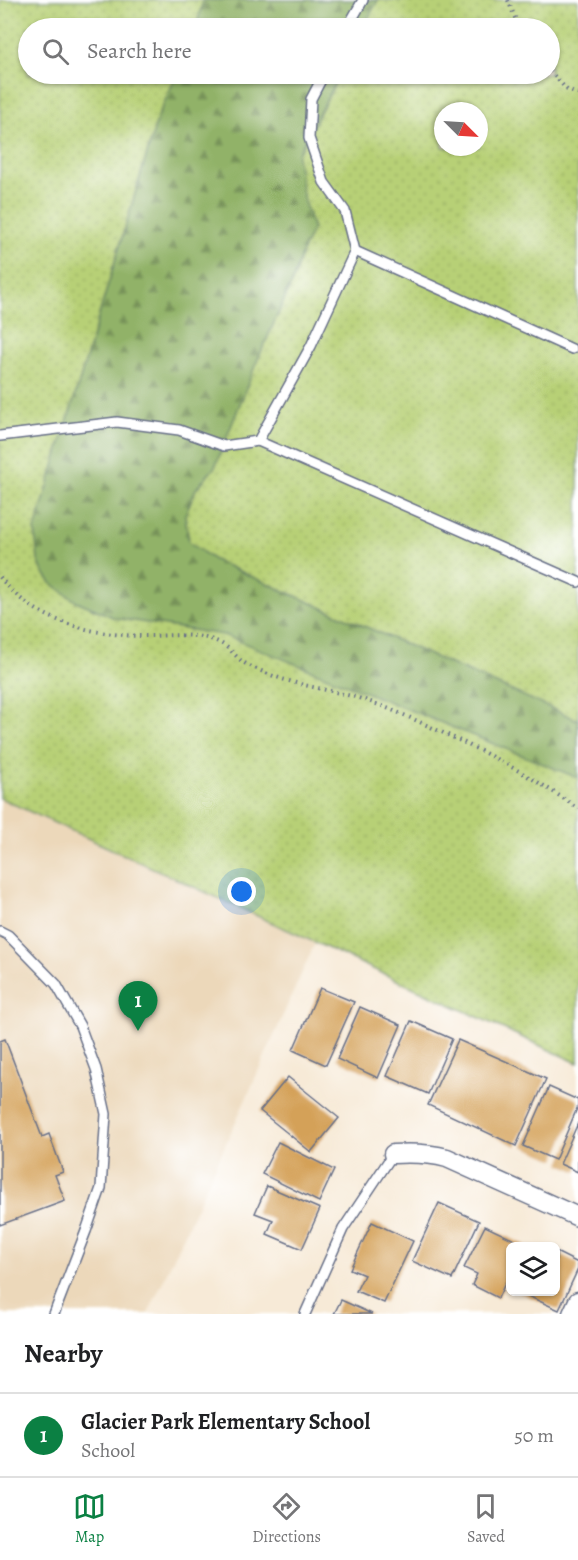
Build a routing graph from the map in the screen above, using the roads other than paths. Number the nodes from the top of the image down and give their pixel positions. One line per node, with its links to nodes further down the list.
1 (363, 0): 2 (lane)
2 (353, 18)
3 (319, 84): 4 (lane)
4 (355, 251): 5 (lane); 7 (lane)
5 (576, 350)
6 (0, 436): 7 (lane)
7 (258, 441): 8 (lane)
8 (578, 582)
9 (0, 931): 13 (lane)
10 (393, 1154): 11 (street); 14 (lane)
11 (578, 1217)
12 (578, 1301): 15 (street)
13 (54, 1314)
14 (305, 1314)
15 (572, 1314)

